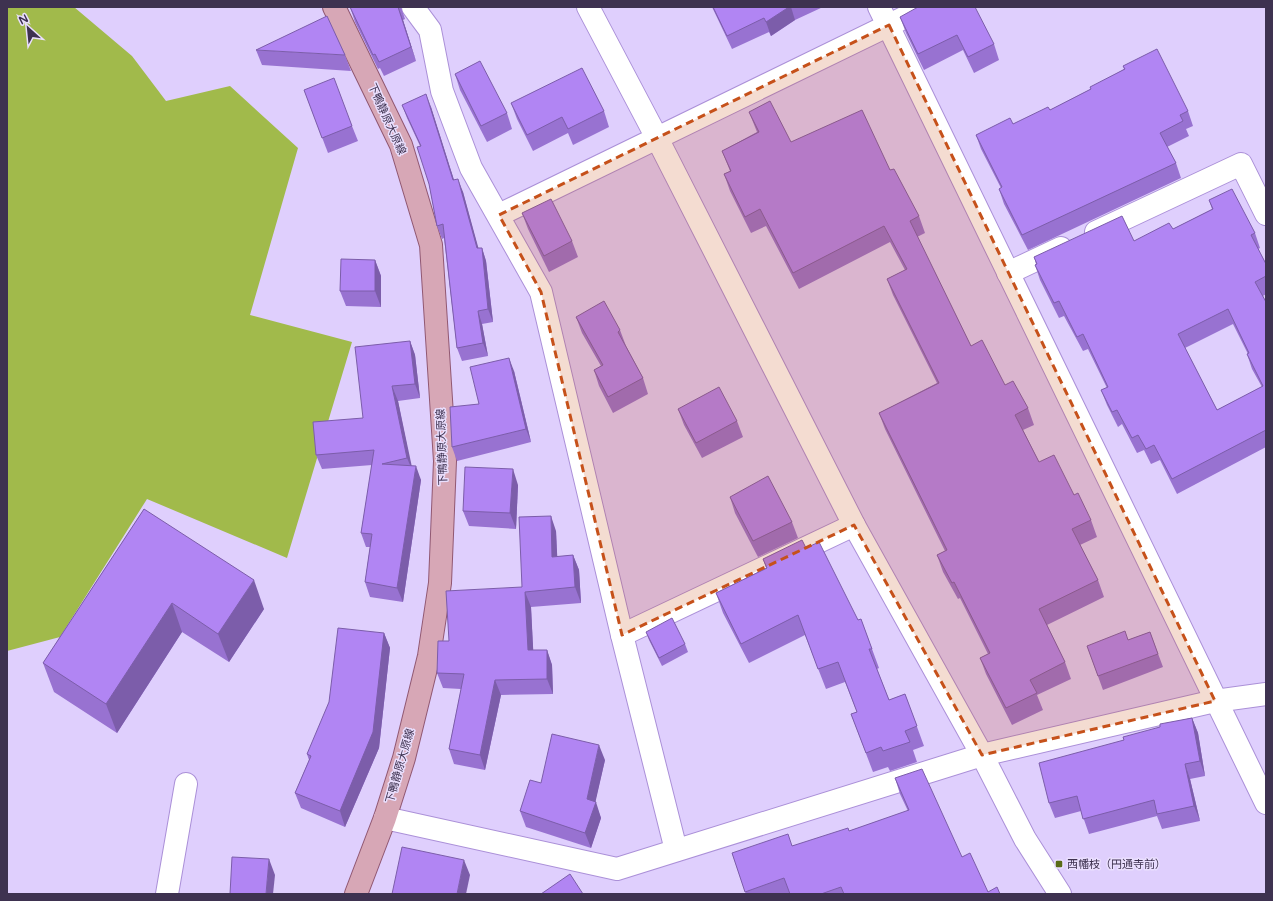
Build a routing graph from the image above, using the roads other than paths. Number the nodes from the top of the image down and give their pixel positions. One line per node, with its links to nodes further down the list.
1 (334, 7): 17 (main road, 下鴨静原大原線)
2 (413, 7): 8 (street)
3 (588, 7): 6 (street)
4 (926, 7): 5 (street)
5 (884, 16): 6 (street); 9 (street)
6 (657, 138): 8 (street); 10 (street)
7 (1266, 214): 9 (street)
8 (499, 215): 11 (street)
9 (1008, 273): 13 (street)
10 (854, 525): 11 (street); 14 (street)
11 (622, 635): 18 (street)
12 (1266, 694): 13 (street)
13 (1215, 701): 14 (street); 16 (street)
14 (982, 755): 18 (street); 21 (street)
15 (186, 784): 19 (street)
16 (1266, 803)
17 (384, 818): 18 (street); 20 (main road, 下鴨静原大原線)
18 (676, 850)
19 (167, 894)
20 (356, 894)
21 (1060, 894)

